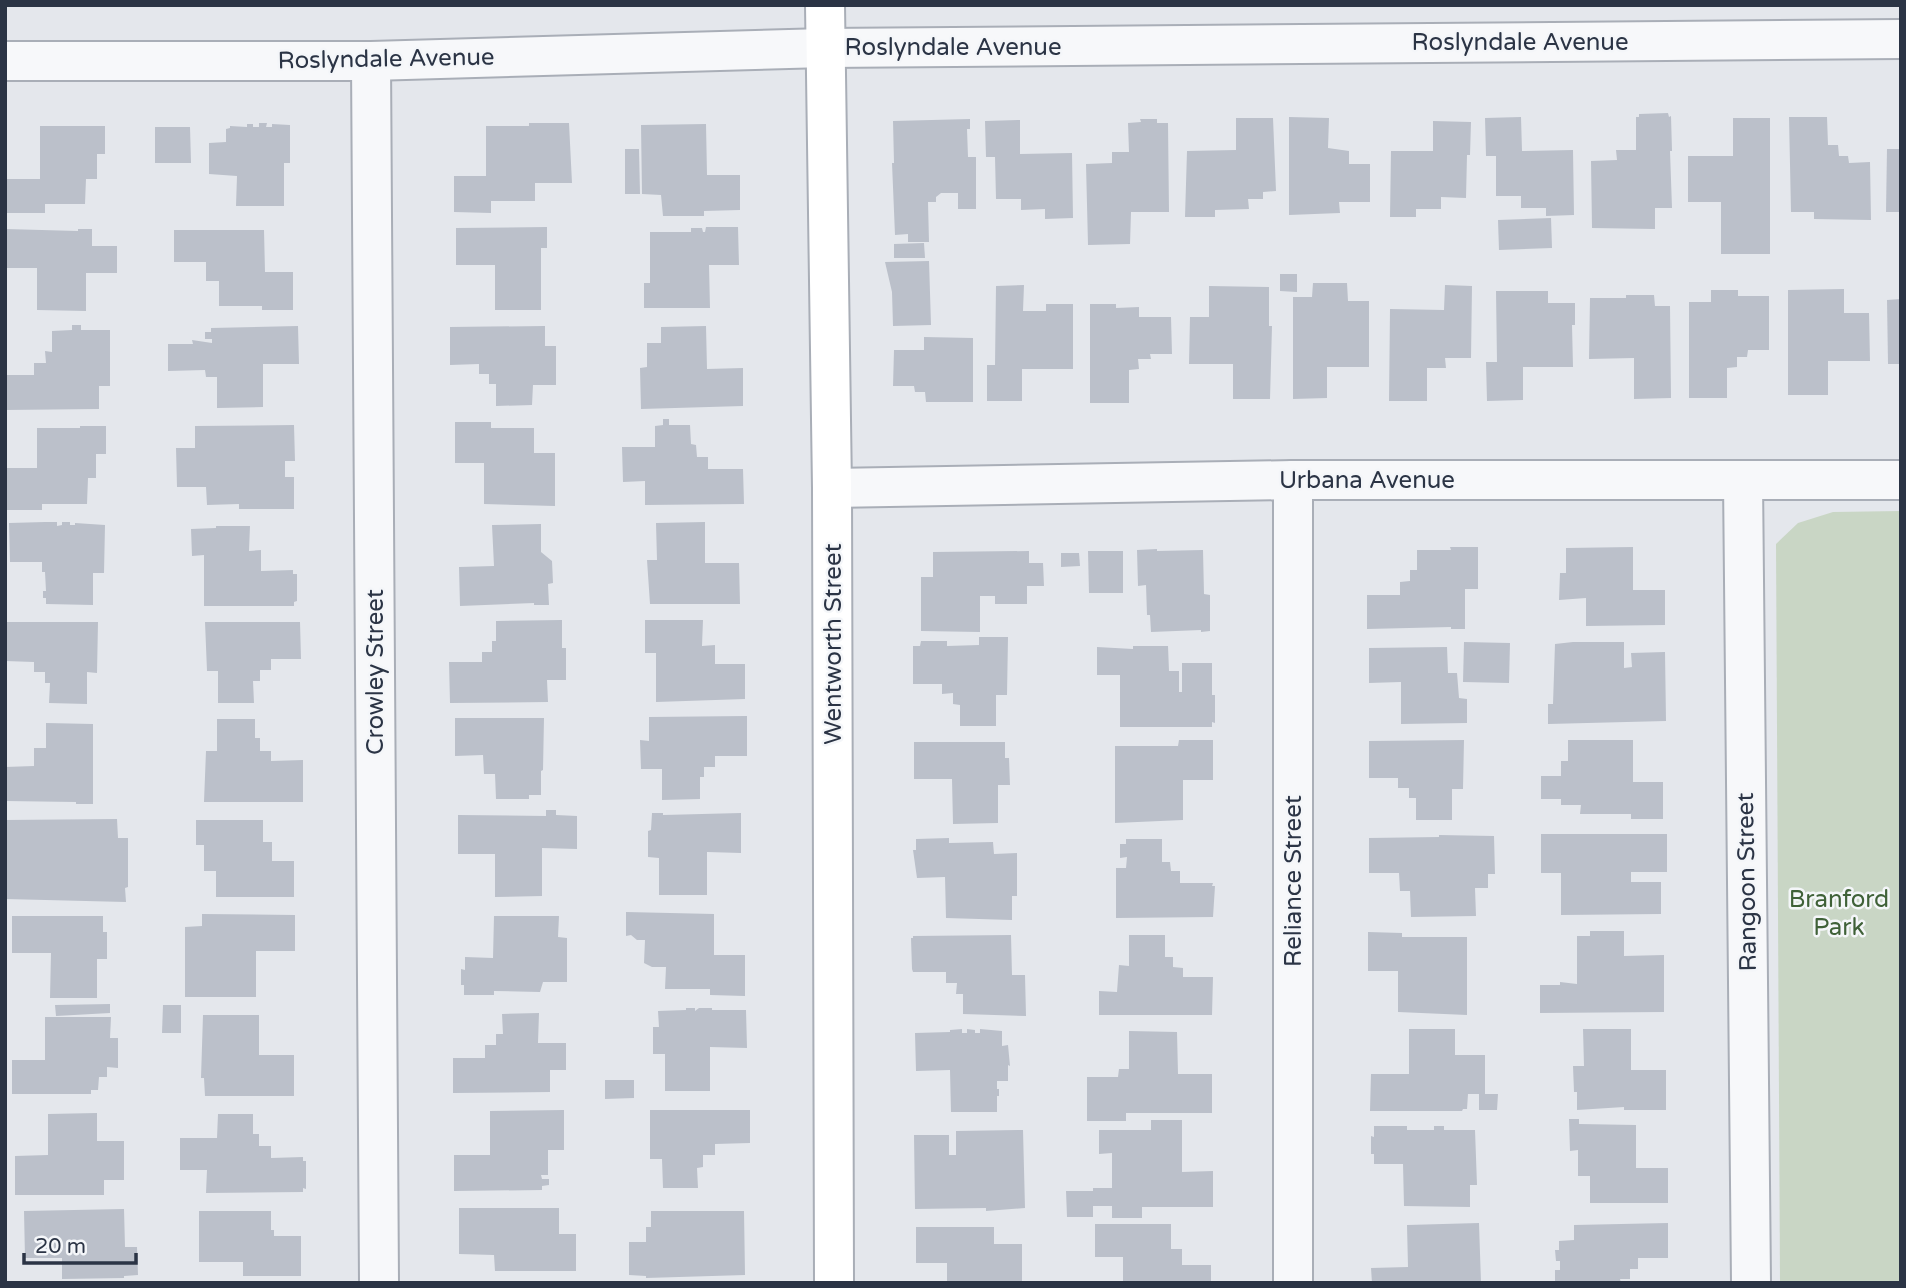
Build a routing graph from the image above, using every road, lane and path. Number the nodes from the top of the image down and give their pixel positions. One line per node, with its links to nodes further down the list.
1 (825, 5): 3 (street, Wentworth Street)
2 (1901, 39): 3 (street, Roslyndale Avenue)
3 (825, 48): 5 (street, Roslyndale Avenue); 9 (street, Wentworth Street)
4 (5, 61): 5 (street, Roslyndale Avenue)
5 (371, 61): 10 (street, Crowley Street)
6 (1293, 480): 7 (street, Urbana Avenue); 9 (street, Urbana Avenue); 12 (street, Reliance Street)
7 (1743, 480): 8 (street, Urbana Avenue); 13 (street, Rangoon Street)
8 (1901, 480)
9 (832, 488): 11 (street, Wentworth Street)
10 (379, 1283)
11 (834, 1283)
12 (1293, 1283)
13 (1751, 1283)

